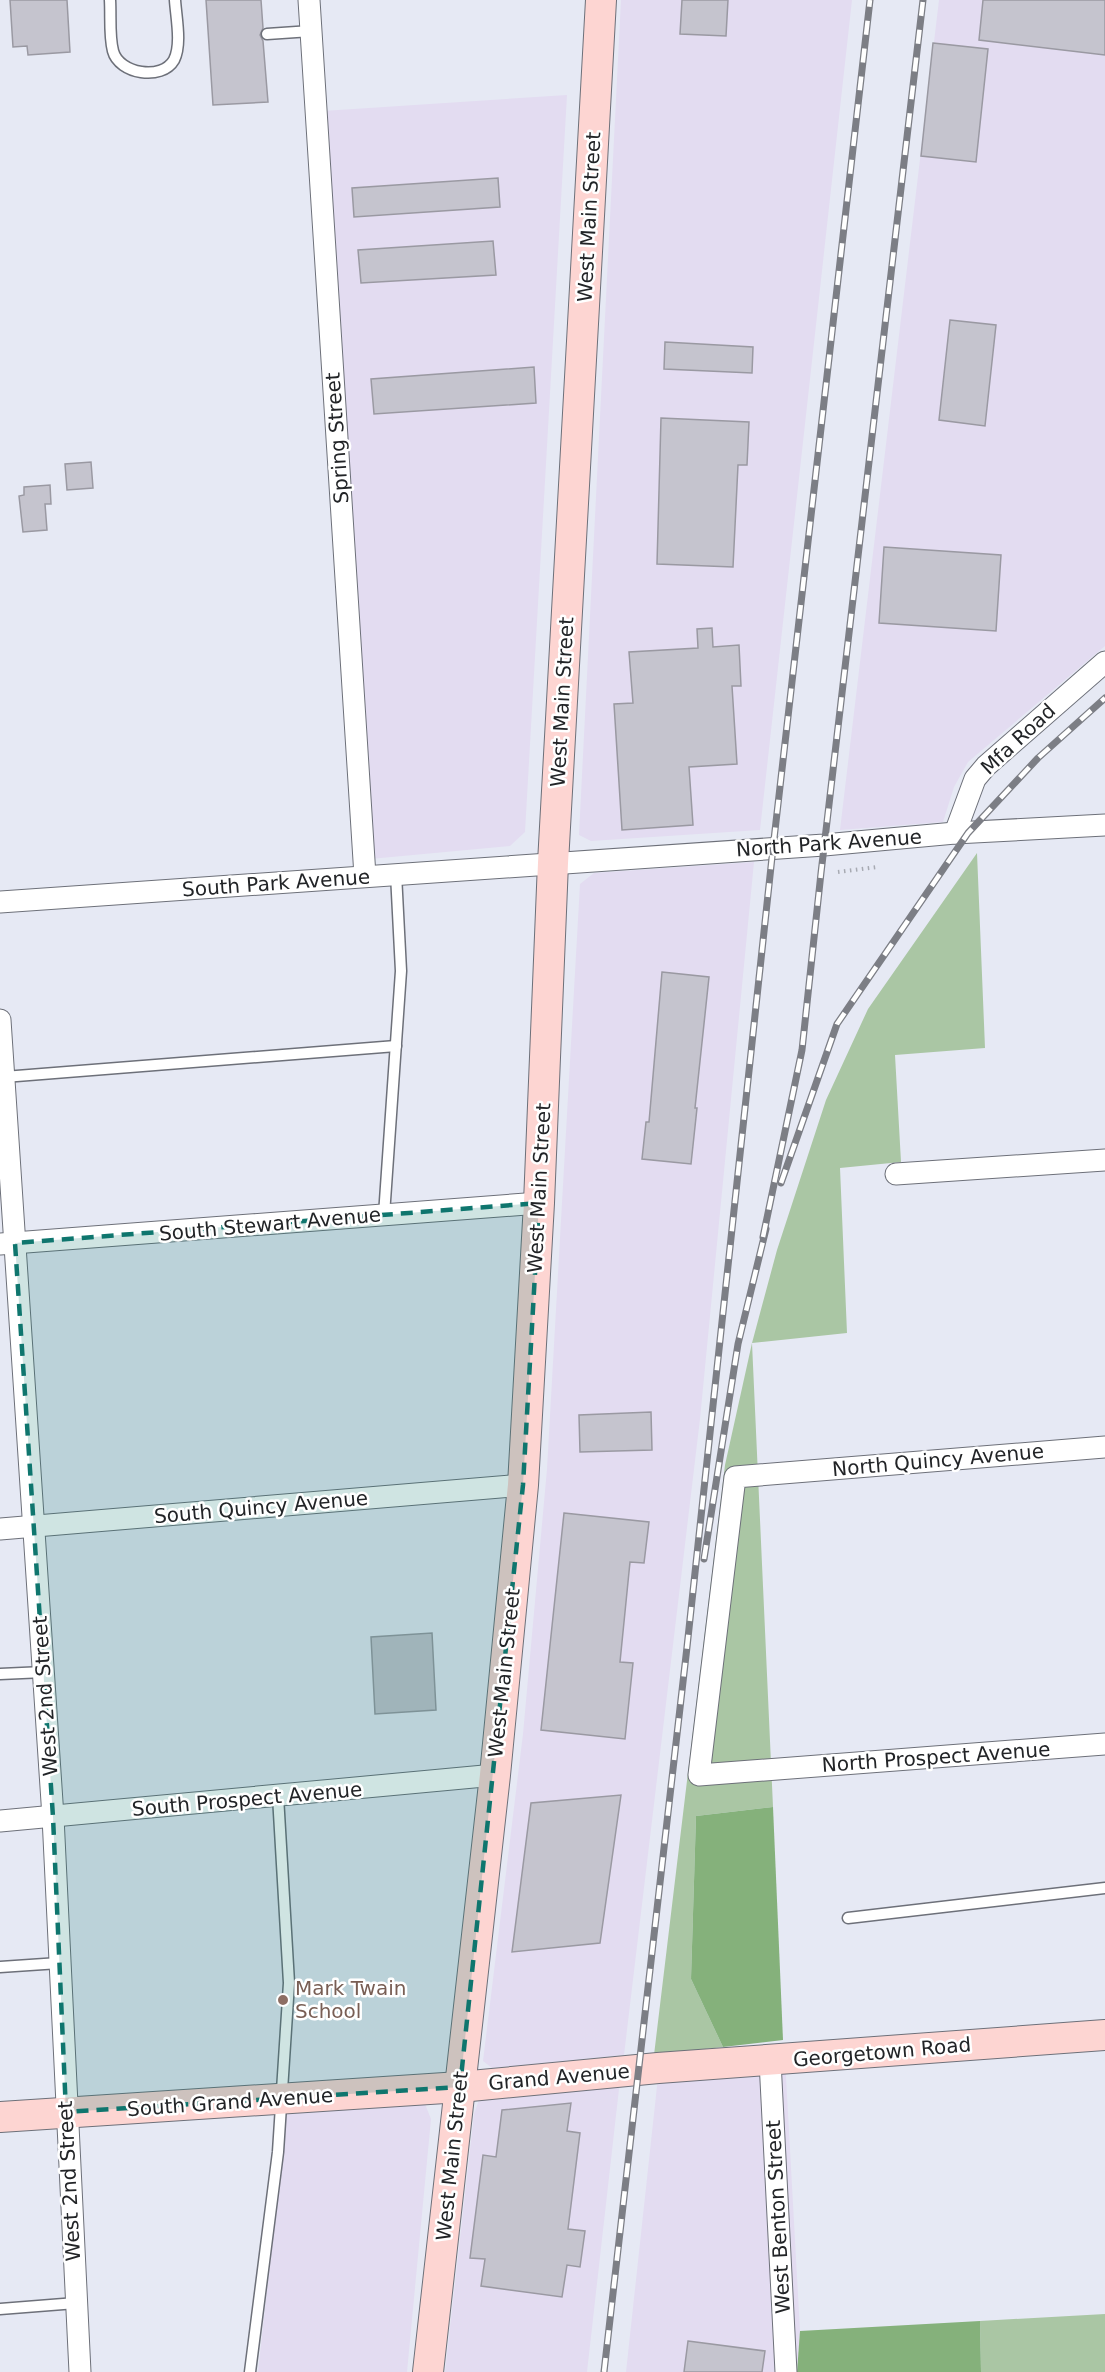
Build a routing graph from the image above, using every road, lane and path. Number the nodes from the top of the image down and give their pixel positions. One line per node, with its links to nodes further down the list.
1 (110, 0): 2 (lane)
2 (175, 0)
3 (309, 0): 5 (street, Spring Street)
4 (601, 0): 10 (main road, West Main Street)
5 (311, 31): 6 (lane); 14 (street, Spring Street)
6 (267, 34)
7 (1105, 662): 9 (street, Mfa Road)
8 (1105, 825): 9 (street, North Park Avenue)
9 (955, 833): 10 (street, North Park Avenue)
10 (553, 863): 13 (street, South Park Avenue); 21 (main road, West Main Street)
11 (877, 867): 12 (path)
12 (838, 872)
13 (396, 874): 14 (street, South Park Avenue); 17 (lane)
14 (365, 876): 15 (street, South Park Avenue)
15 (0, 902)
16 (0, 1020): 18 (street, West 2nd Street)
17 (396, 1046): 18 (lane); 22 (lane)
18 (4, 1077): 23 (street, West 2nd Street)
19 (1105, 1160): 20 (street)
20 (896, 1174)
21 (539, 1203): 22 (street, South Stewart Avenue); 25 (main road, West Main Street)
22 (384, 1215): 23 (street, South Stewart Avenue)
23 (8, 1244): 26 (street, West 2nd Street)
24 (1105, 1447): 28 (street, North Quincy Avenue)
25 (523, 1485): 26 (street, South Quincy Avenue); 32 (main road, West Main Street)
26 (34, 1526): 27 (street, South Quincy Avenue); 29 (street, West 2nd Street)
27 (0, 1529)
28 (715, 1639): 31 (street, North Prospect Avenue)
29 (44, 1672): 30 (lane); 34 (street, West 2nd Street)
30 (0, 1674)
31 (1105, 1744)
32 (495, 1775): 33 (street, South Prospect Avenue); 43 (main road, West Main Street)
33 (279, 1796): 34 (street, South Prospect Avenue); 44 (lane)
34 (53, 1817): 35 (street, South Prospect Avenue); 38 (street, West 2nd Street)
35 (0, 1821)
36 (1105, 1888): 37 (lane)
37 (848, 1918)
38 (59, 1963): 39 (lane); 45 (street, West 2nd Street)
39 (0, 1967)
40 (1105, 2035): 41 (main road, Georgetown Road)
41 (770, 2061): 42 (main road, Georgetown Road); 52 (street, West Benton Street)
42 (658, 2068): 43 (main road, Grand Avenue)
43 (460, 2087): 44 (main road, South Grand Avenue); 51 (main road, West Main Street)
44 (281, 2099): 45 (main road, South Grand Avenue); 50 (lane)
45 (66, 2112): 46 (main road, South Grand Avenue); 47 (street, West 2nd Street)
46 (0, 2116)
47 (76, 2303): 48 (lane); 49 (street, West 2nd Street)
48 (0, 2309)
49 (80, 2372)
50 (250, 2372)
51 (428, 2372)
52 (786, 2372)

